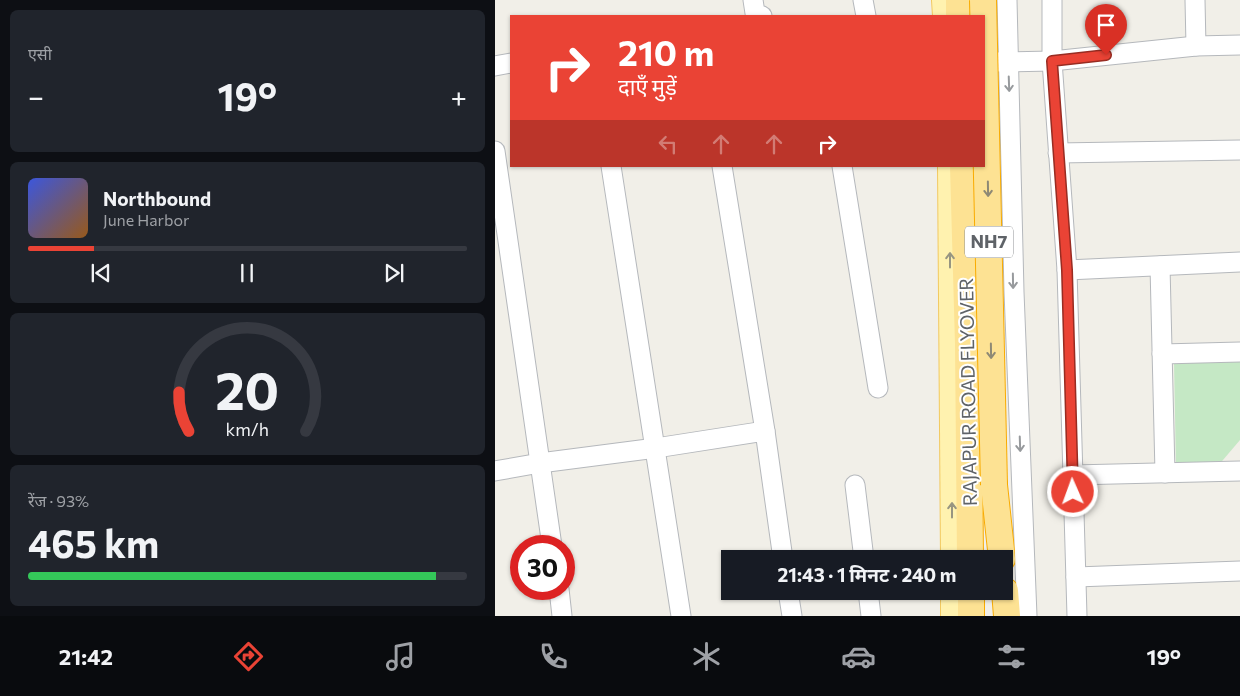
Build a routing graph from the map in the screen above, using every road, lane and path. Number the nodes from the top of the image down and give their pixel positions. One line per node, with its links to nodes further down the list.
1 (863, 0): 8 (street)
2 (943, 0): 9 (main road)
3 (959, 0): 10 (highway)
4 (983, 0): 11 (highway, RAJAPUR ROAD FLYOVER / NH7, one-way to 11, bridge)
5 (1007, 0): 14 (street)
6 (1052, 0): 15 (street)
7 (1195, 0): 13 (street)
8 (866, 15)
9 (944, 15)
10 (959, 15)
11 (983, 15)
12 (1240, 45): 13 (street)
13 (1196, 46): 15 (street)
14 (1008, 61): 15 (street); 16 (street); 64 (street, one-way to 64)
15 (1052, 61): 22 (street)
16 (985, 63)
17 (510, 64): 18 (street)
18 (495, 66)
19 (985, 88): 48 (highway, RAJAPUR ROAD FLYOVER / NH7, one-way to 48, bridge)
20 (495, 150): 28 (street)
21 (1240, 150): 22 (street)
22 (1058, 153): 31 (street)
23 (611, 167): 36 (street)
24 (722, 167): 35 (street)
25 (842, 167): 34 (street)
26 (949, 167): 46 (main road, one-way to 26)
27 (963, 167): 47 (highway, RAJAPUR ROAD FLYOVER / NH7)
28 (502, 248): 37 (street)
29 (1240, 262): 30 (street)
30 (1160, 266): 31 (street); 33 (street)
31 (1067, 270): 41 (street)
32 (1240, 352): 33 (street)
33 (1162, 354): 40 (street)
34 (878, 388)
35 (765, 431): 36 (street); 44 (street)
36 (656, 448): 37 (street); 58 (street)
37 (540, 463): 38 (street); 43 (street)
38 (495, 471)
39 (1240, 471): 40 (street)
40 (1165, 473): 41 (street)
41 (1073, 475): 50 (street)
42 (855, 485): 45 (street)
43 (550, 535)
44 (782, 550)
45 (863, 550)
46 (952, 550)
47 (971, 550)
48 (1000, 550)
49 (1240, 571): 50 (street)
50 (1076, 577): 65 (street)
51 (561, 600): 57 (street)
52 (789, 600): 59 (street)
53 (869, 600): 60 (street)
54 (952, 600): 61 (main road)
55 (971, 600): 62 (highway)
56 (1006, 600): 63 (highway)
57 (563, 616)
58 (681, 616)
59 (792, 616)
60 (871, 616)
61 (952, 616)
62 (971, 616)
63 (1007, 616)
64 (1027, 616)
65 (1077, 616)

